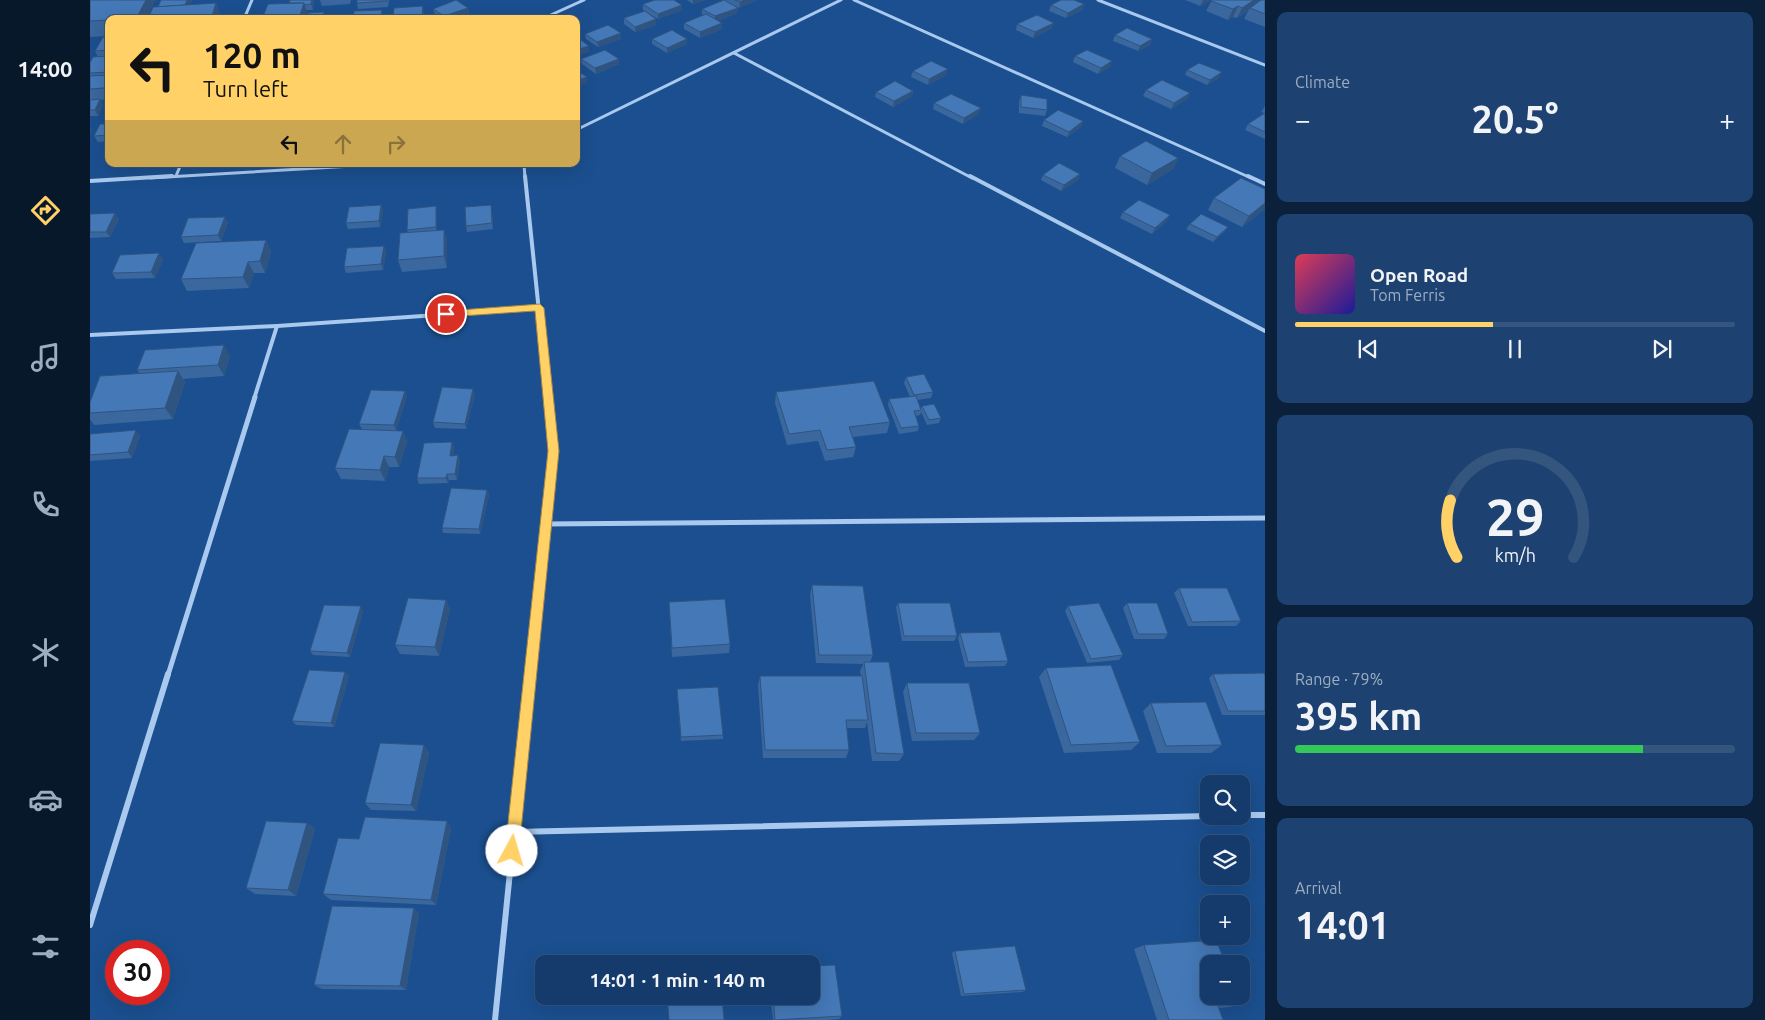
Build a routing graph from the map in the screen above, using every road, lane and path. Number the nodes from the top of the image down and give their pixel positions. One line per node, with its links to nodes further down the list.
1 (252, 0): 6 (street)
2 (584, 0): 7 (street)
3 (841, 0): 8 (street)
4 (854, 0): 16 (street)
5 (1098, 0): 9 (street)
6 (246, 15)
7 (551, 15)
8 (734, 52): 10 (street); 19 (street)
9 (1265, 65)
10 (580, 128)
11 (180, 167): 14 (street)
12 (334, 167): 14 (street)
13 (524, 167): 17 (street)
14 (176, 176): 15 (street)
15 (90, 180)
16 (1265, 184)
17 (540, 308): 18 (street); 22 (street)
18 (277, 326): 20 (street); 27 (street)
19 (1265, 331)
20 (90, 335)
21 (1265, 518): 22 (street)
22 (545, 524): 26 (street)
23 (1265, 815): 25 (street)
24 (1200, 816): 26 (street)
25 (1250, 816)
26 (514, 832): 28 (street)
27 (90, 925)
28 (495, 1020)

